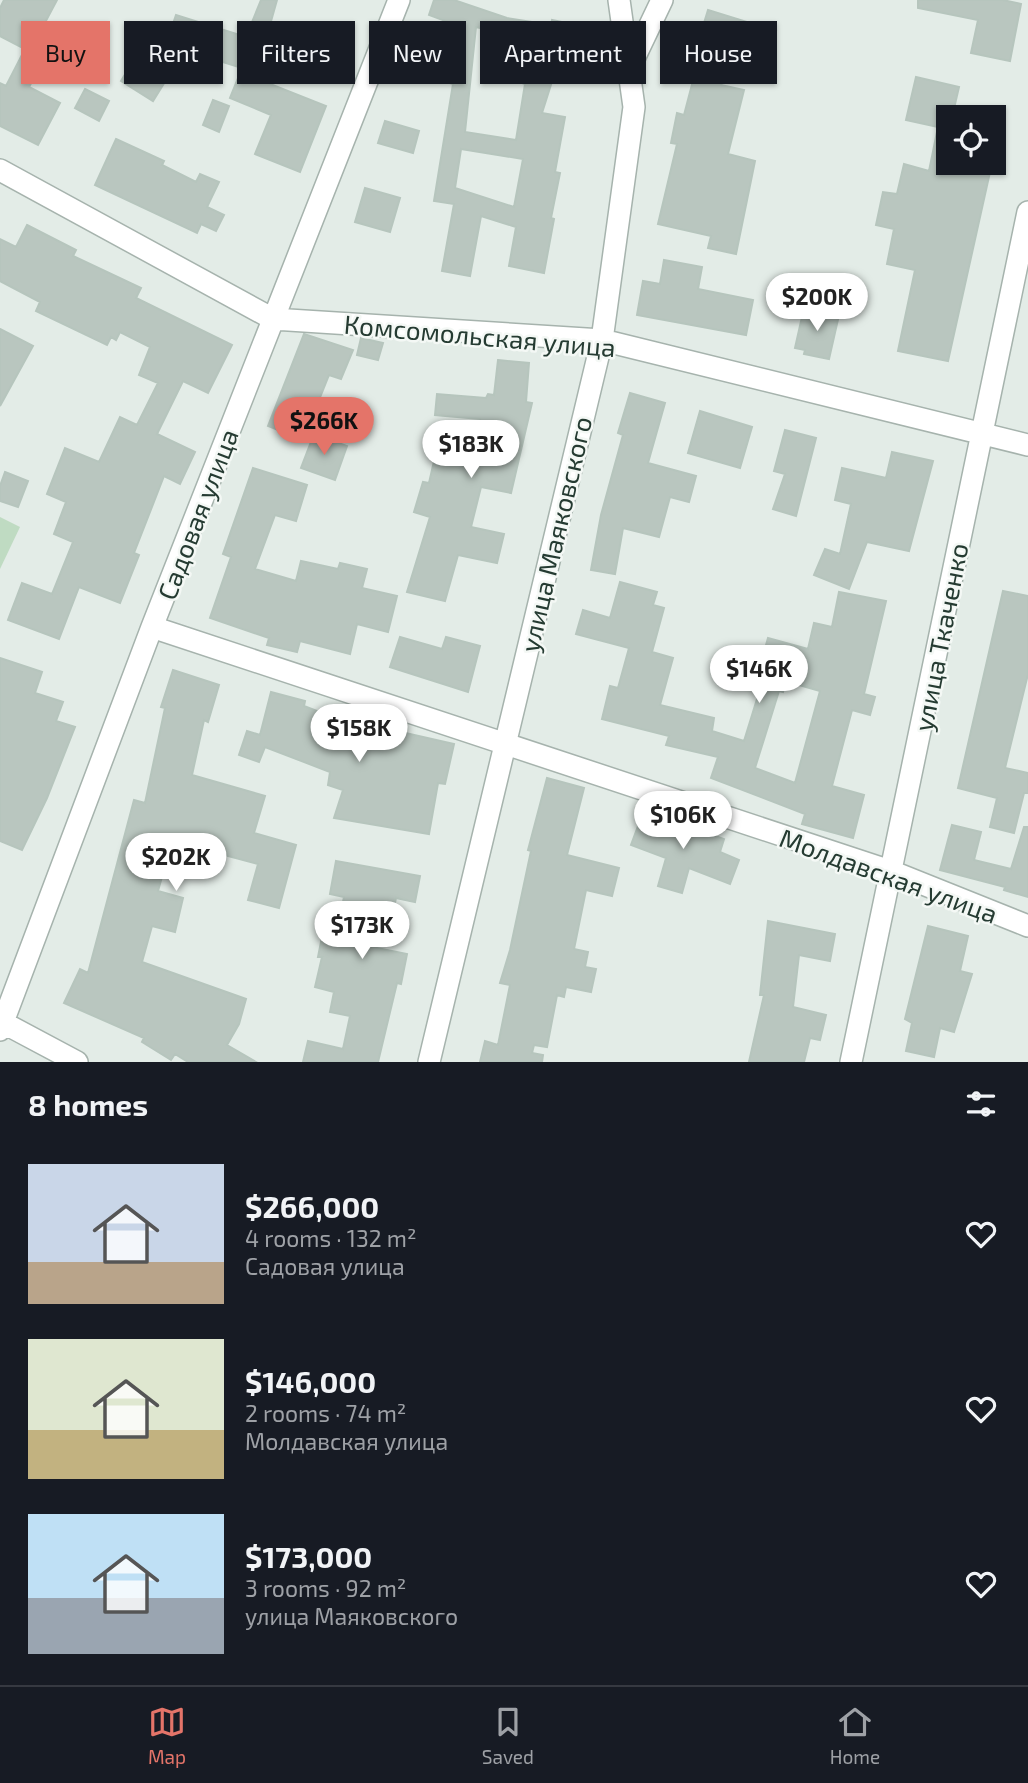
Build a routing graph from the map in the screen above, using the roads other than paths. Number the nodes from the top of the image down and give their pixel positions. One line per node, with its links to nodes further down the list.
1 (399, 0): 9 (street, Садовая улица)
2 (619, 0): 4 (street, улица Маяковского)
3 (662, 0): 5 (street)
4 (622, 21)
5 (646, 33)
6 (631, 84): 10 (street, улица Маяковского)
7 (0, 170): 9 (street, Комсомольская улица)
8 (1028, 212): 11 (street, улица Ткаченко)
9 (273, 319): 10 (street, Комсомольская улица); 13 (street, Садовая улица)
10 (601, 340): 11 (street, Комсомольская улица); 14 (street, улица Маяковского)
11 (981, 433): 12 (street, Комсомольская улица); 15 (street, улица Ткаченко)
12 (1028, 445)
13 (152, 627): 14 (street, Молдавская улица); 17 (street, Садовая улица)
14 (505, 743): 15 (street, Молдавская улица); 19 (street, улица Маяковского)
15 (893, 872): 16 (street, Молдавская улица); 20 (street, улица Ткаченко)
16 (1028, 926)
17 (1, 1025): 18 (street)
18 (77, 1062)
19 (429, 1062)
20 (851, 1062)

